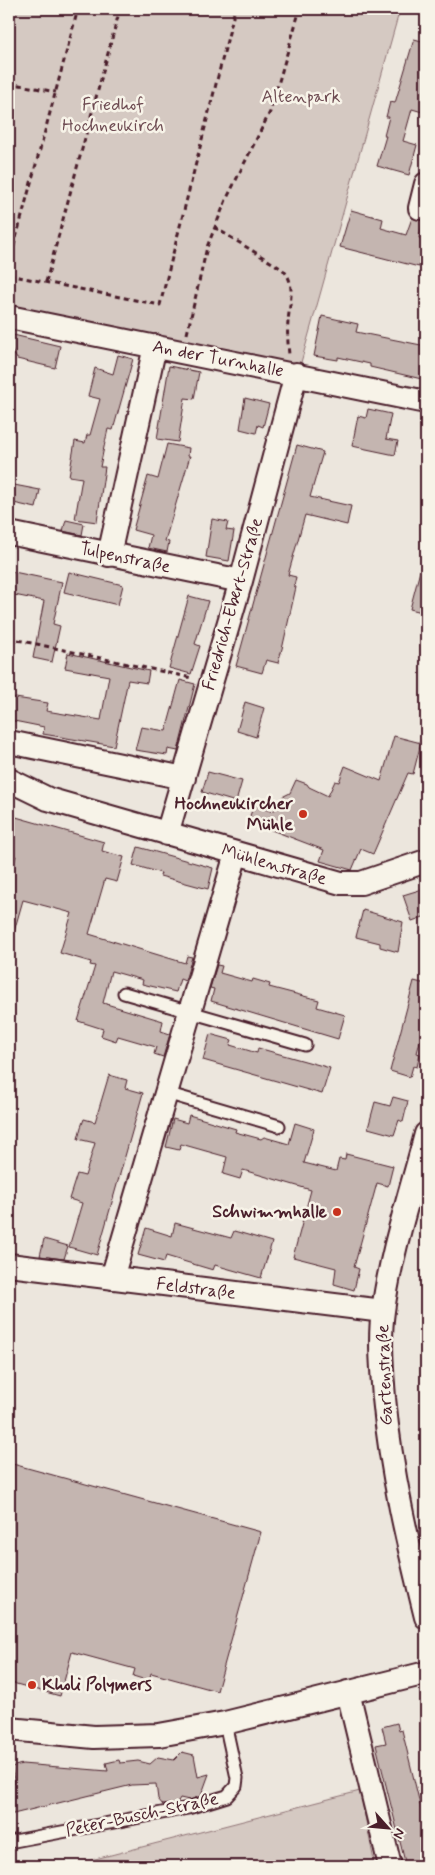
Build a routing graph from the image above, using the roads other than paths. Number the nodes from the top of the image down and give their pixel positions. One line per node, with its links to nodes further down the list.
1 (426, 184): 2 (street)
2 (420, 208)
3 (9, 317): 4 (street, An der Turnhalle)
4 (155, 346): 5 (street, An der Turnhalle); 8 (street)
5 (293, 373): 6 (street, An der Turnhalle); 9 (street, Friedrich-Ebert-Straße)
6 (426, 402)
7 (9, 533): 8 (street, Tulpenstraße)
8 (109, 555): 9 (street, Tulpenstraße)
9 (241, 580): 11 (street, Friedrich-Ebert-Straße)
10 (9, 742): 11 (street)
11 (184, 778): 13 (street, Friedrich-Ebert-Straße)
12 (9, 780): 13 (street, Mühlenstraße)
13 (167, 834): 14 (street, Mühlenstraße)
14 (236, 854): 15 (street, Mühlenstraße); 17 (street)
15 (426, 861)
16 (124, 993): 17 (lane)
17 (190, 1011): 18 (lane); 19 (street)
18 (305, 1045)
19 (166, 1093): 20 (lane); 23 (street)
20 (279, 1126)
21 (426, 1134): 24 (street, Gartenstraße)
22 (9, 1265): 23 (street, Feldstraße)
23 (112, 1278): 24 (street, Feldstraße)
24 (383, 1312): 25 (street, Gartenstraße)
25 (426, 1618)
26 (426, 1673): 27 (street)
27 (348, 1692): 28 (street); 31 (street)
28 (225, 1723): 29 (street); 30 (lane, Peter-Busch-Straße)
29 (9, 1729)
30 (9, 1842)
31 (390, 1866)

